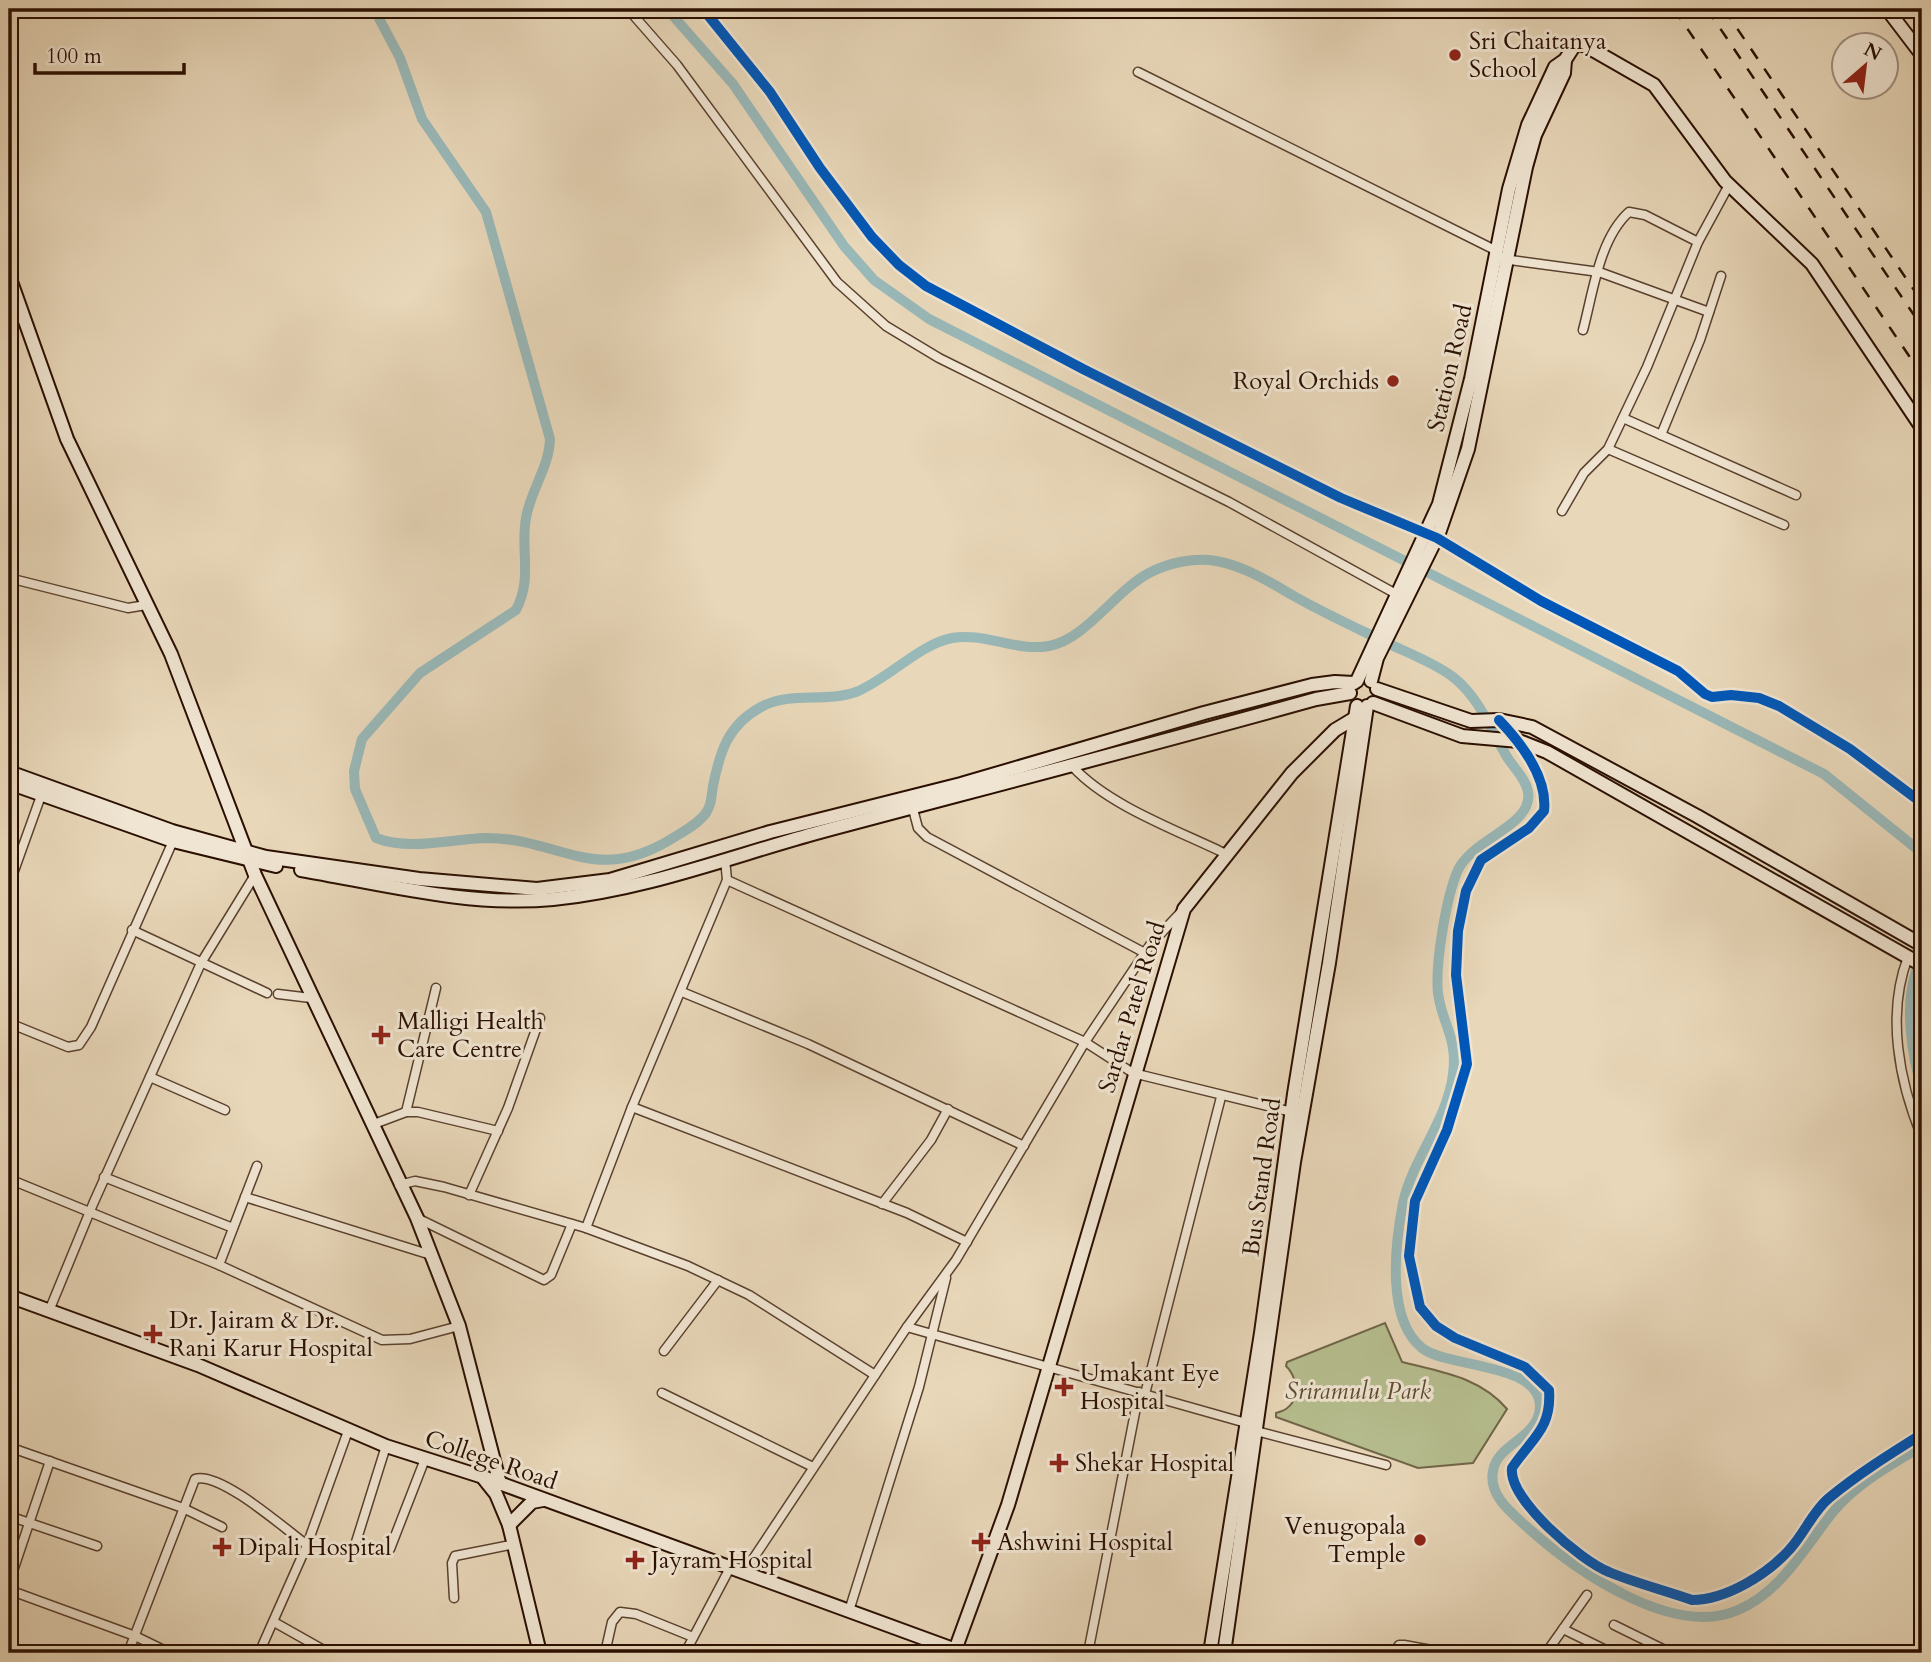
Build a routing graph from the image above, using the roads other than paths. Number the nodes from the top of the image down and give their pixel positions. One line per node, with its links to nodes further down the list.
1 (628, 9): 24 (street)
2 (703, 9): 22 (street)
3 (1887, 9): 4 (street)
4 (1922, 55)
5 (1138, 72): 8 (street)
6 (1729, 185): 7 (street); 8 (street, Station Road); 16 (street, Station Road)
7 (1698, 242): 9 (street); 12 (street)
8 (1500, 256): 9 (street); 22 (street, Station Road)
9 (1599, 272): 12 (street); 14 (street)
10 (9, 276): 25 (street)
11 (1721, 276): 13 (street)
12 (1675, 299): 13 (street); 15 (street)
13 (1709, 312): 17 (street)
14 (1583, 330)
15 (1623, 418): 17 (street); 18 (street)
16 (1922, 428)
17 (1661, 435): 19 (street)
18 (1608, 449): 20 (street); 21 (street)
19 (1796, 495)
20 (1562, 511)
21 (1784, 525)
22 (1430, 539): 24 (street); 34 (street)
23 (9, 578): 25 (street)
24 (1404, 590): 26 (street)
25 (146, 605): 39 (street)
26 (1362, 685): 27 (street, Bus Stand Road); 27 (street); 28 (street); 30 (street); 39 (street)
27 (1363, 708): 29 (street); 37 (street, Sardar Patel Road); 64 (street, Bus Stand Road)
28 (1497, 720): 29 (street); 44 (street)
29 (1514, 741): 46 (street); 98 (street)
30 (1073, 767): 35 (street); 37 (street)
31 (9, 772): 33 (street)
32 (9, 783): 33 (street)
33 (43, 790): 36 (street); 39 (street); 41 (street)
34 (1922, 803)
35 (912, 809): 38 (street); 45 (street)
36 (173, 841): 39 (street); 43 (street)
37 (1226, 854): 42 (street, Sardar Patel Road)
38 (725, 859): 39 (street); 40 (street)
39 (251, 862): 47 (street); 53 (street)
40 (727, 880): 50 (street); 56 (street)
41 (9, 885)
42 (1184, 909): 45 (street); 57 (street, Sardar Patel Road)
43 (132, 930): 47 (street); 55 (street)
44 (1922, 945)
45 (1145, 953): 56 (street)
46 (1908, 957): 48 (street); 67 (street)
47 (201, 963): 51 (street); 58 (street)
48 (1922, 965)
49 (436, 988): 63 (street)
50 (682, 992): 60 (street); 61 (street)
51 (267, 993)
52 (278, 994): 53 (street)
53 (311, 998): 65 (street)
54 (540, 1018): 66 (street)
55 (9, 1023)
56 (1085, 1042): 57 (street); 68 (street)
57 (1133, 1073): 59 (street); 92 (street, Sardar Patel Road)
58 (150, 1077): 62 (street); 70 (street)
59 (1221, 1097): 64 (street); 95 (street)
60 (632, 1107): 75 (street); 80 (street)
61 (948, 1109): 68 (street); 75 (street)
62 (225, 1110)
63 (406, 1112): 65 (street); 66 (street)
64 (1297, 1113): 96 (street, Bus Stand Road)
65 (374, 1124): 72 (street)
66 (498, 1130): 73 (street)
67 (1922, 1137)
68 (1024, 1146): 81 (street)
69 (257, 1166): 74 (street)
70 (104, 1177): 76 (street); 79 (street)
71 (9, 1179): 76 (street)
72 (399, 1185): 73 (street); 77 (street)
73 (470, 1195): 78 (street)
74 (245, 1197): 79 (street); 82 (street)
75 (882, 1204): 81 (street)
76 (89, 1213): 83 (street); 87 (street)
77 (418, 1219): 78 (street); 82 (street)
78 (572, 1224): 80 (street)
79 (233, 1228): 83 (street)
80 (586, 1228): 85 (street)
81 (967, 1242): 84 (street)
82 (431, 1255): 88 (street)
83 (219, 1265): 88 (street)
84 (948, 1272): 89 (street); 90 (street)
85 (718, 1280): 91 (street); 93 (street)
86 (9, 1296): 87 (street, College Road)
87 (49, 1311): 97 (street, College Road)
88 (459, 1326): 106 (street)
89 (907, 1327): 90 (street); 93 (street)
90 (932, 1334): 92 (street); 124 (street)
91 (664, 1351)
92 (1048, 1365): 95 (street); 130 (street, Sardar Patel Road)
93 (876, 1375): 104 (street)
94 (662, 1393): 104 (street)
95 (1142, 1393): 96 (street); 138 (street)
96 (1251, 1427): 103 (street); 139 (street, Bus Stand Road); 140 (street, Bus Stand Road)
97 (348, 1432): 100 (street, College Road); 115 (street)
98 (1922, 1434)
99 (9, 1447): 102 (street)
100 (386, 1447): 101 (street, College Road); 113 (street)
101 (425, 1459): 105 (street, College Road); 117 (street)
102 (50, 1461): 108 (street); 110 (street)
103 (1386, 1465)
104 (813, 1467): 119 (street)
105 (483, 1477): 106 (street, College Road); 111 (street)
106 (500, 1484): 107 (street, College Road)
107 (542, 1500): 111 (street); 118 (street, College Road)
108 (183, 1508): 112 (street); 115 (street); 128 (street)
109 (9, 1516): 110 (street)
110 (29, 1523): 116 (street); 120 (street)
111 (509, 1525): 114 (street)
112 (222, 1527)
113 (356, 1542)
114 (515, 1544): 123 (street); 135 (street)
115 (307, 1545): 125 (street)
116 (97, 1546)
117 (390, 1549)
118 (731, 1566): 119 (street, College Road); 129 (street)
119 (745, 1571): 124 (street, College Road)
120 (9, 1583)
121 (9, 1590): 128 (street)
122 (1587, 1595): 127 (street)
123 (454, 1598)
124 (849, 1611): 130 (street, College Road)
125 (274, 1622): 133 (street); 134 (street)
126 (1614, 1625): 145 (street)
127 (1563, 1629): 143 (street); 144 (street)
128 (135, 1636): 131 (street); 132 (street)
129 (693, 1637): 136 (street); 137 (street)
130 (958, 1652)
131 (128, 1653)
132 (170, 1653)
133 (259, 1653)
134 (330, 1653)
135 (540, 1653)
136 (606, 1653)
137 (685, 1653)
138 (1088, 1653)
139 (1210, 1653)
140 (1224, 1653)
141 (1394, 1653): 142 (street)
142 (1448, 1653)
143 (1546, 1653)
144 (1612, 1653)
145 (1671, 1653)

